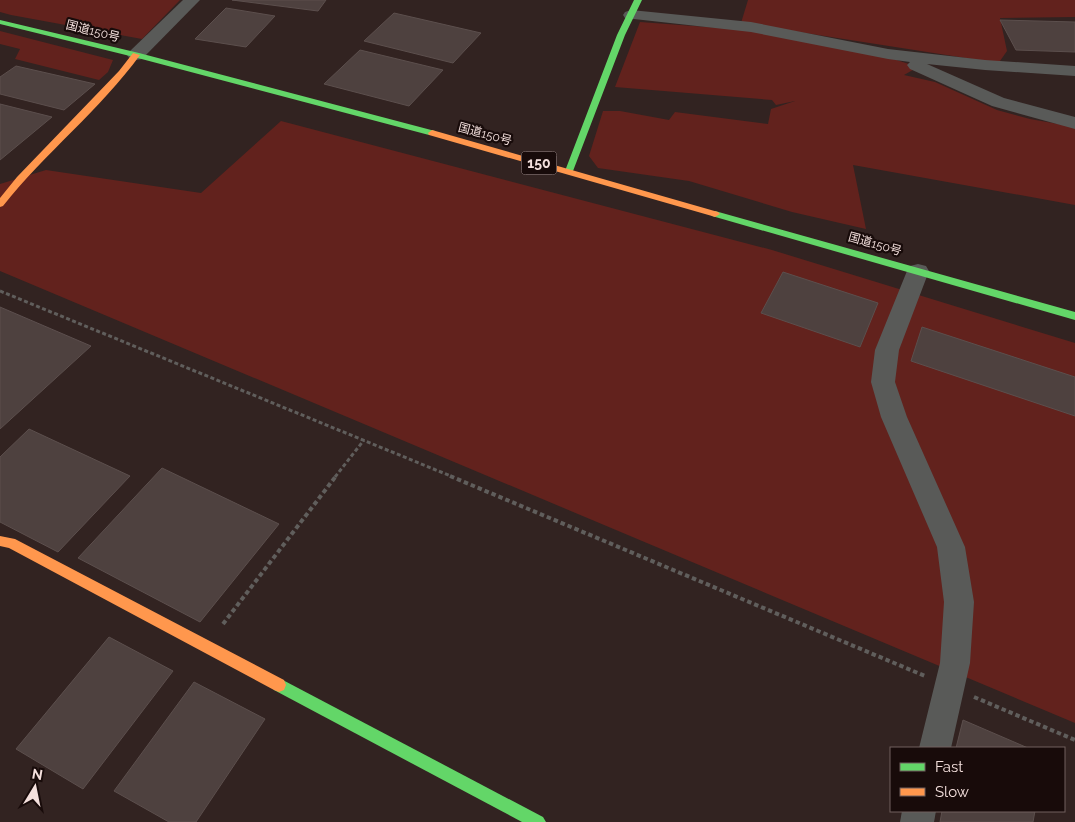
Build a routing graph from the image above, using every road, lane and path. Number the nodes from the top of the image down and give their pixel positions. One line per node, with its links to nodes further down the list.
1 (192, 0): 5 (street)
2 (634, 7): 4 (street); 8 (main road)
3 (0, 22): 5 (main road, 国道150号 / 150)
4 (888, 54): 6 (street); 7 (street)
5 (136, 55): 8 (main road, 国道150号 / 150); 9 (main road)
6 (1075, 71)
7 (1075, 123)
8 (569, 171): 10 (main road, 国道150号 / 150)
9 (0, 204)
10 (918, 271): 12 (main road, 国道150号 / 150); 16 (street)
11 (0, 291): 13 (path)
12 (1075, 316)
13 (364, 440): 15 (path); 16 (path)
14 (0, 541): 15 (main road)
15 (206, 646): 19 (main road)
16 (950, 687): 17 (path); 18 (street)
17 (1075, 740)
18 (935, 747)
19 (538, 822)

